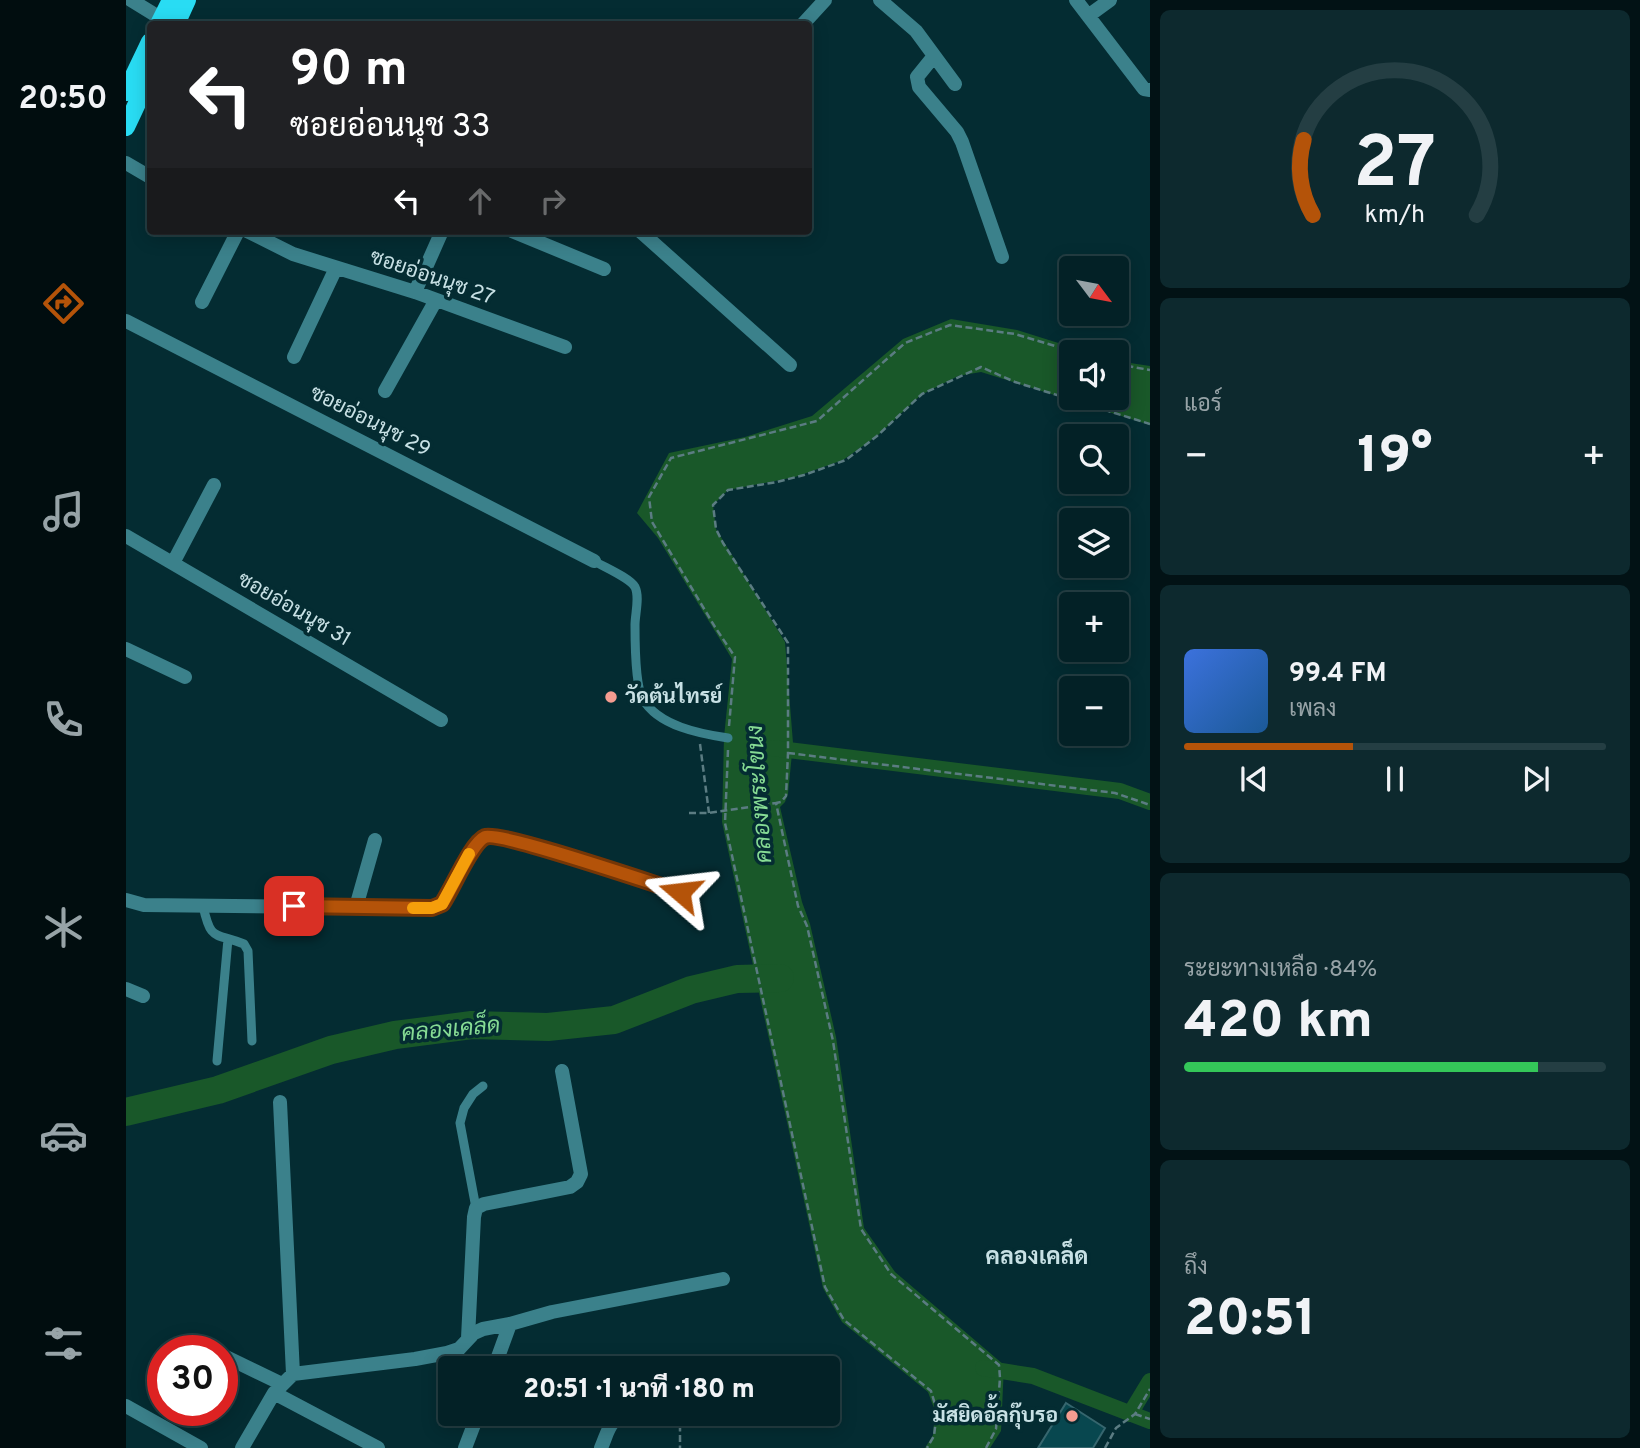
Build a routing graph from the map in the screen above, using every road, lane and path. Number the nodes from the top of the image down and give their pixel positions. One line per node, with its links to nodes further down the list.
1 (131, 0): 9 (street)
2 (170, 0): 10 (main road)
3 (187, 0): 11 (main road)
4 (825, 0): 12 (street)
5 (880, 0): 14 (street)
6 (1076, 0): 8 (street)
7 (1110, 0): 8 (street)
8 (1088, 16): 17 (street)
9 (164, 21)
10 (167, 21)
11 (169, 21)
12 (806, 21)
13 (147, 47): 18 (main road)
14 (934, 56): 16 (street); 27 (street)
15 (147, 82): 19 (main road)
16 (955, 84)
17 (1150, 90)
18 (126, 92)
19 (126, 127)
20 (126, 163): 21 (street)
21 (147, 175)
22 (236, 235): 32 (street)
23 (255, 235): 28 (street, ซอยอ่อนนุช 27)
24 (440, 235): 30 (street)
25 (522, 235): 29 (street)
26 (644, 235): 37 (street)
27 (1002, 257)
28 (336, 268): 30 (street, ซอยอ่อนนุช 27); 36 (street)
29 (604, 269)
30 (415, 292): 31 (street, ซอยอ่อนนุช 27)
31 (436, 300): 34 (street, ซอยอ่อนนุช 27); 40 (street)
32 (202, 302)
33 (126, 321): 44 (street, ซอยอ่อนนุช 29)
34 (565, 347)
35 (1059, 347): 50 (path)
36 (294, 357)
37 (790, 365)
38 (1129, 366): 39 (path)
39 (1150, 370)
40 (385, 391)
41 (1150, 425): 51 (path)
42 (214, 485): 45 (street)
43 (126, 536): 45 (street, ซอยอ่อนนุช 31)
44 (594, 561): 49 (lane)
45 (173, 563): 48 (street, ซอยอ่อนนุช 31)
46 (126, 649): 47 (street)
47 (185, 677)
48 (441, 720)
49 (699, 733): 50 (lane); 56 (path)
50 (726, 737): 54 (path)
51 (788, 753): 52 (path); 53 (path)
52 (776, 803): 54 (path); 92 (path)
53 (1150, 805)
54 (724, 810): 56 (path); 91 (path)
55 (689, 813): 56 (path)
56 (709, 813)
57 (375, 840): 61 (street)
58 (680, 892): 61 (street)
59 (126, 900): 60 (street)
60 (203, 906): 61 (street); 62 (lane)
61 (356, 907)
62 (228, 939): 65 (lane); 66 (lane)
63 (126, 989): 64 (street)
64 (143, 996)
65 (252, 1041)
66 (217, 1061)
67 (562, 1071): 70 (street)
68 (483, 1086): 70 (lane)
69 (280, 1102): 76 (street)
70 (476, 1208): 73 (street)
71 (723, 1279): 72 (street)
72 (510, 1324): 73 (street); 74 (street)
73 (468, 1338): 76 (street)
74 (498, 1356)
75 (238, 1365): 77 (street)
76 (293, 1374): 77 (street)
77 (278, 1389): 86 (street); 87 (street)
78 (1150, 1390): 80 (path)
79 (126, 1406): 85 (street)
80 (1135, 1414): 81 (path); 93 (path)
81 (1150, 1419)
82 (473, 1426): 88 (street)
83 (610, 1426): 89 (street)
84 (680, 1426): 90 (path)
85 (201, 1448)
86 (242, 1448)
87 (378, 1448)
88 (465, 1448)
89 (601, 1448)
90 (680, 1448)
91 (927, 1448)
92 (986, 1448)
93 (1105, 1448)

